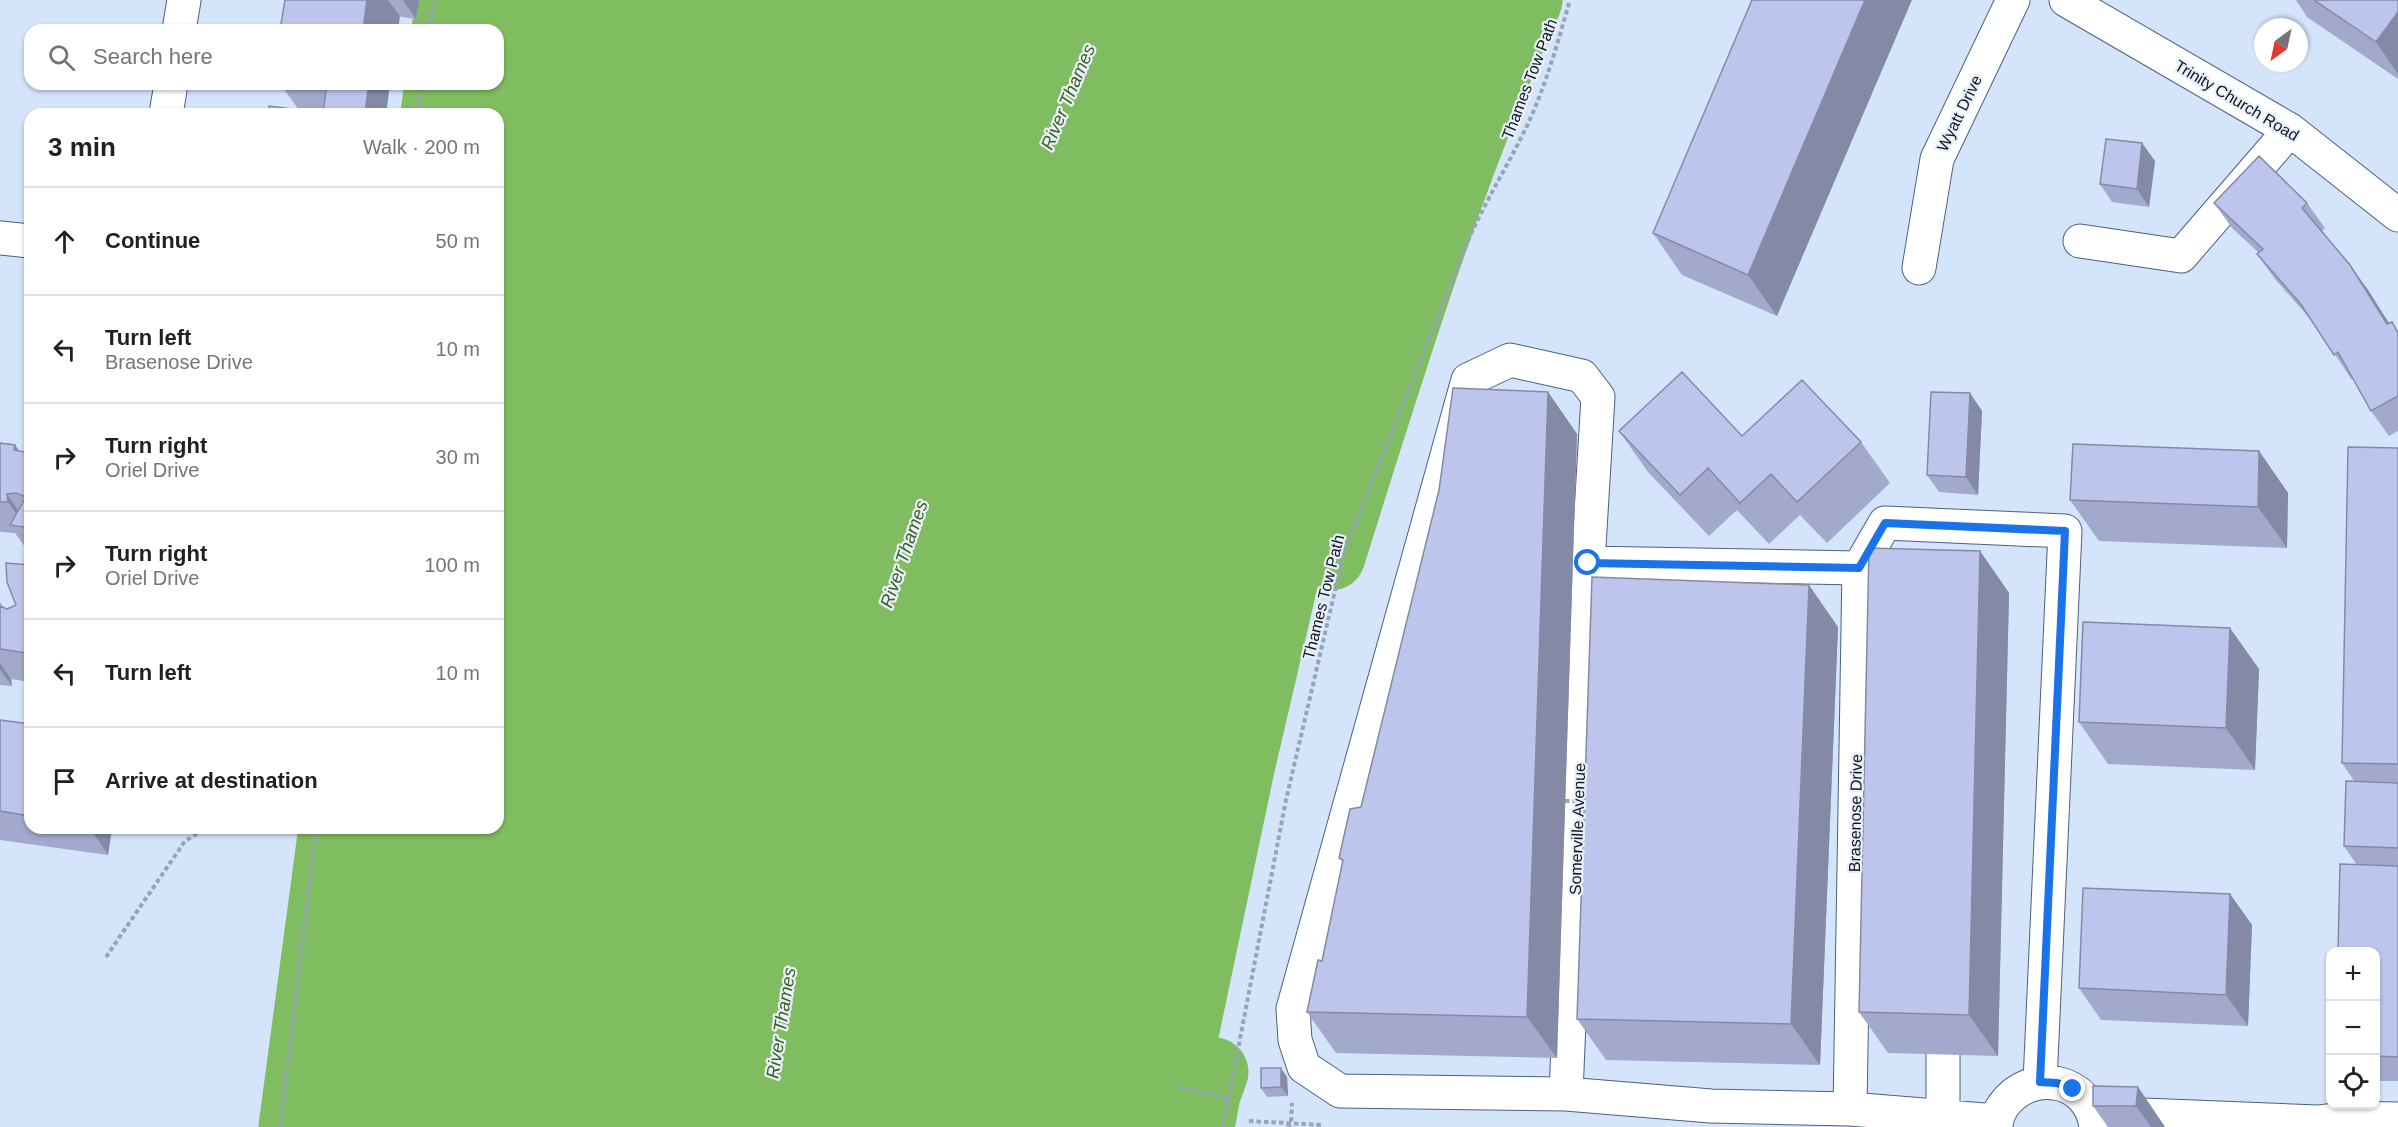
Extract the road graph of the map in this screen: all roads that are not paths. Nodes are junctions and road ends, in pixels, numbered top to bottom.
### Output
1 (184, 0) edge
2 (2013, 0) edge
3 (2066, 0) edge
4 (180, 24) edge
5 (170, 90) edge
6 (167, 108) edge
7 (2290, 129) junction
8 (2398, 215) edge
9 (0, 238) edge
10 (24, 240) edge
11 (2080, 241) dead end
12 (1919, 268) dead end
13 (1955, 526) junction
14 (1954, 558) edge
15 (1588, 563) junction
16 (1859, 568) junction
17 (1943, 1055) edge
18 (2040, 1082) junction
19 (1566, 1094) junction
20 (1850, 1109) junction
21 (1711, 1116) edge
22 (1943, 1116) junction
23 (2398, 1119) edge
24 (2095, 1120) edge
25 (1996, 1124) edge
26 (2316, 1125) edge

1 - 4 street
2 - 12 street, Wyatt Drive
3 - 7 street, Trinity Church Road
5 - 6 street
7 - 8 street, Trinity Church Road
7 - 11 street
9 - 10 street
13 - 14 street
13 - 16 street, Brasenose Drive
13 - 18 street
15 - 16 street
15 - 19 street, Somerville Avenue
15 - 19 street, Somerville Avenue
16 - 20 street, Brasenose Drive
17 - 22 street
18 - 24 street
18 - 25 street
19 - 21 street, Somerville Avenue
20 - 21 street, Somerville Avenue
20 - 22 street, Somerville Avenue
22 - 25 street, Somerville Avenue
23 - 26 street
24 - 26 street

